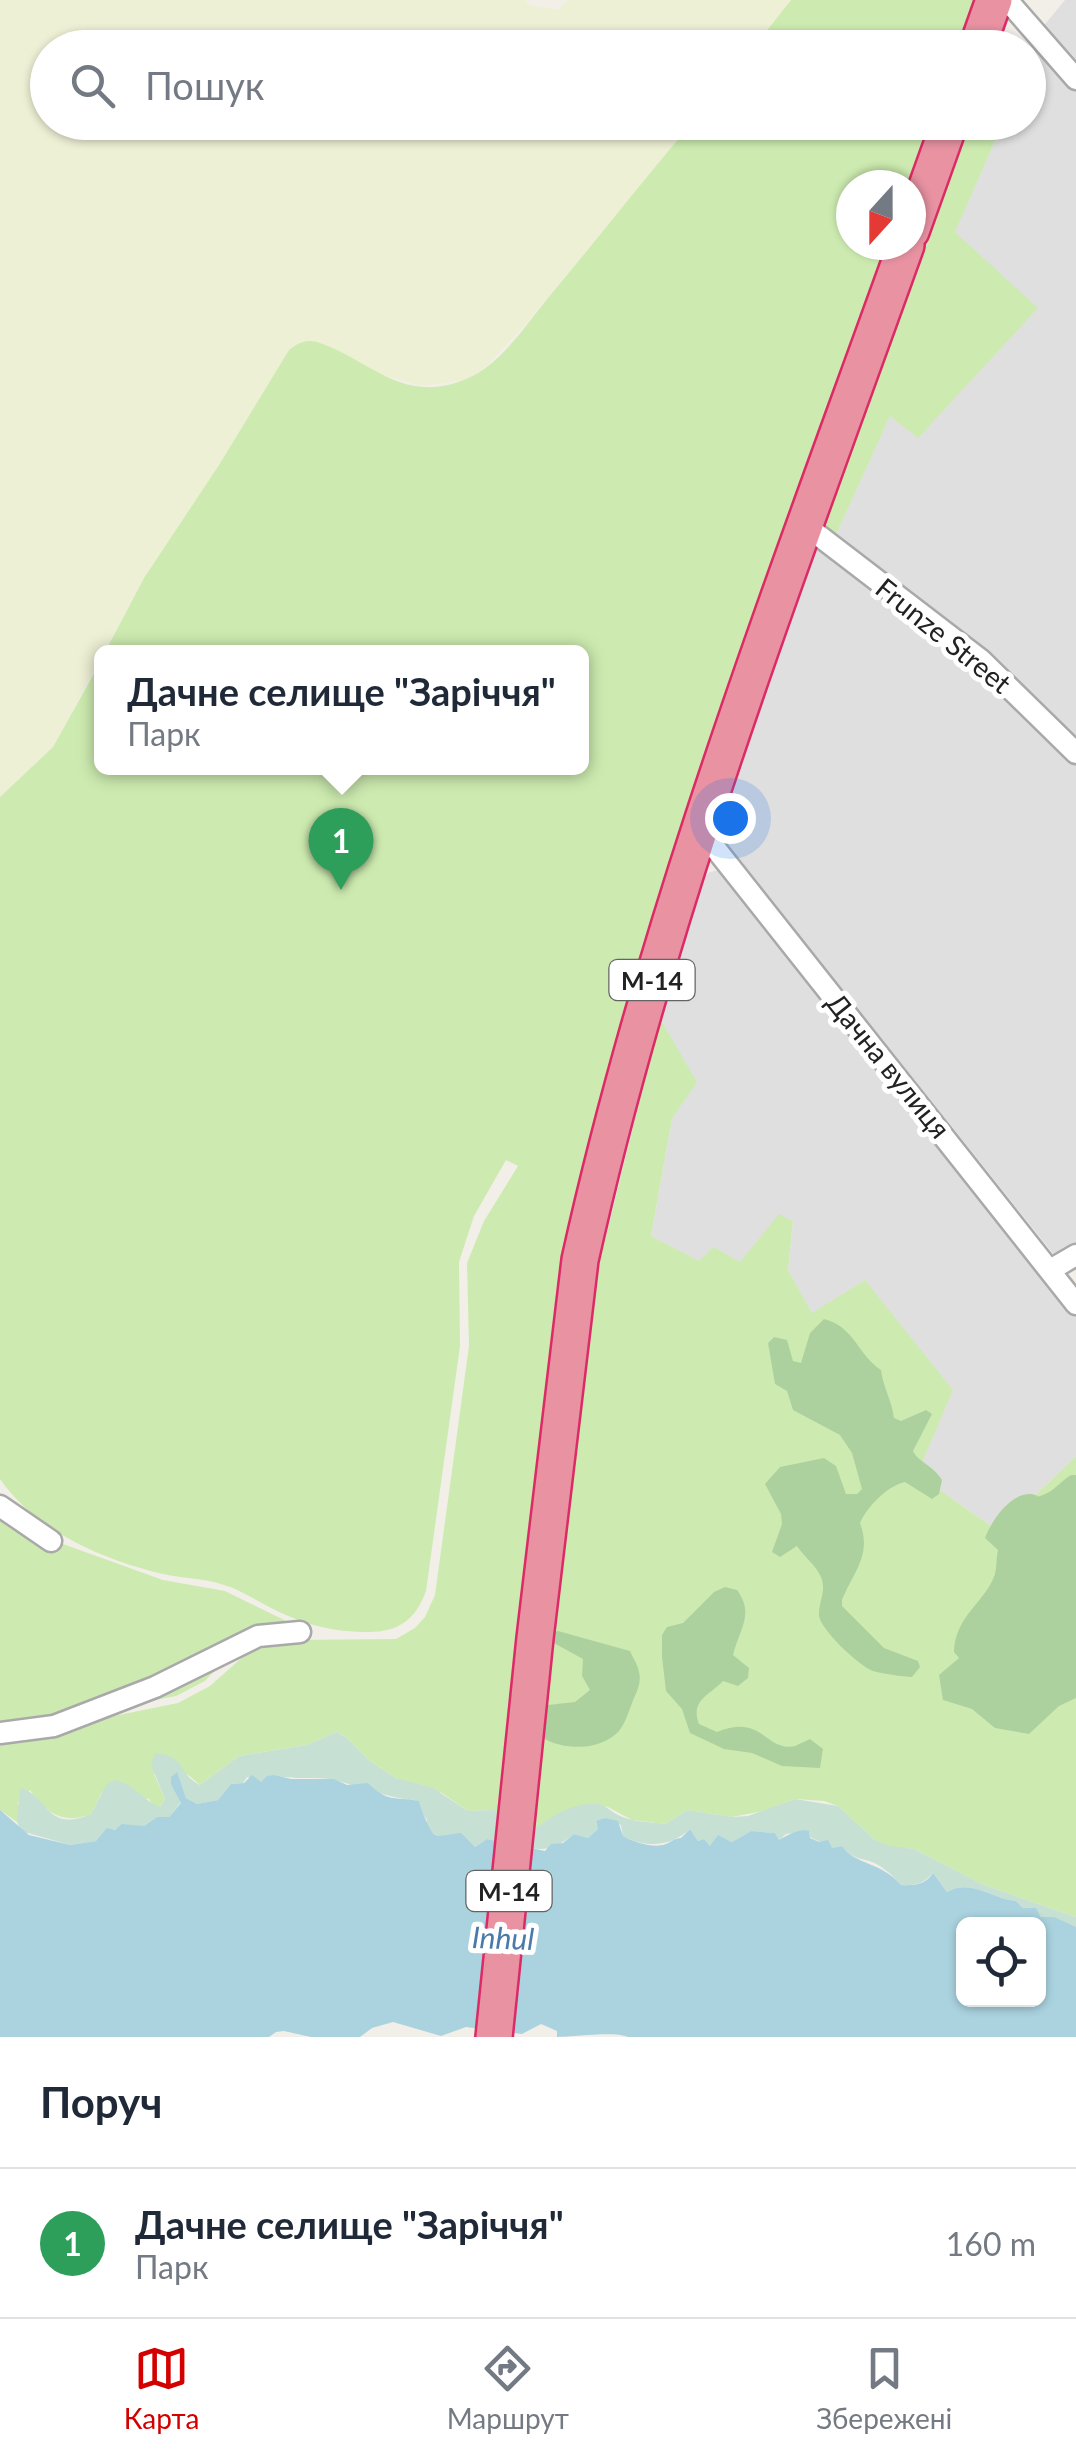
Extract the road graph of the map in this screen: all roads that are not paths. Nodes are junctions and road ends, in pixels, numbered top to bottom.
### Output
1 (994, 0) edge
2 (1006, 0) edge
3 (983, 30) edge
4 (1032, 30) edge
5 (1046, 46) edge
6 (1076, 80) edge
7 (944, 140) edge
8 (926, 189) edge
9 (901, 260) edge
10 (806, 524) junction
11 (1076, 753) edge
12 (700, 829) junction
13 (1076, 1254) edge
14 (1052, 1269) junction
15 (1076, 1304) edge
16 (0, 1506) edge
17 (50, 1541) dead end
18 (300, 1632) dead end
19 (0, 1733) edge
20 (494, 2037) edge

1 - 3 highway
2 - 4 street
5 - 6 street
7 - 8 highway
9 - 10 highway, М-14
10 - 11 street, Frunze Street
10 - 12 highway, М-14
12 - 14 street, Дачна вулиця
12 - 20 highway, М-14
13 - 14 street
14 - 15 street, Дачна вулиця
16 - 17 street
18 - 19 street

